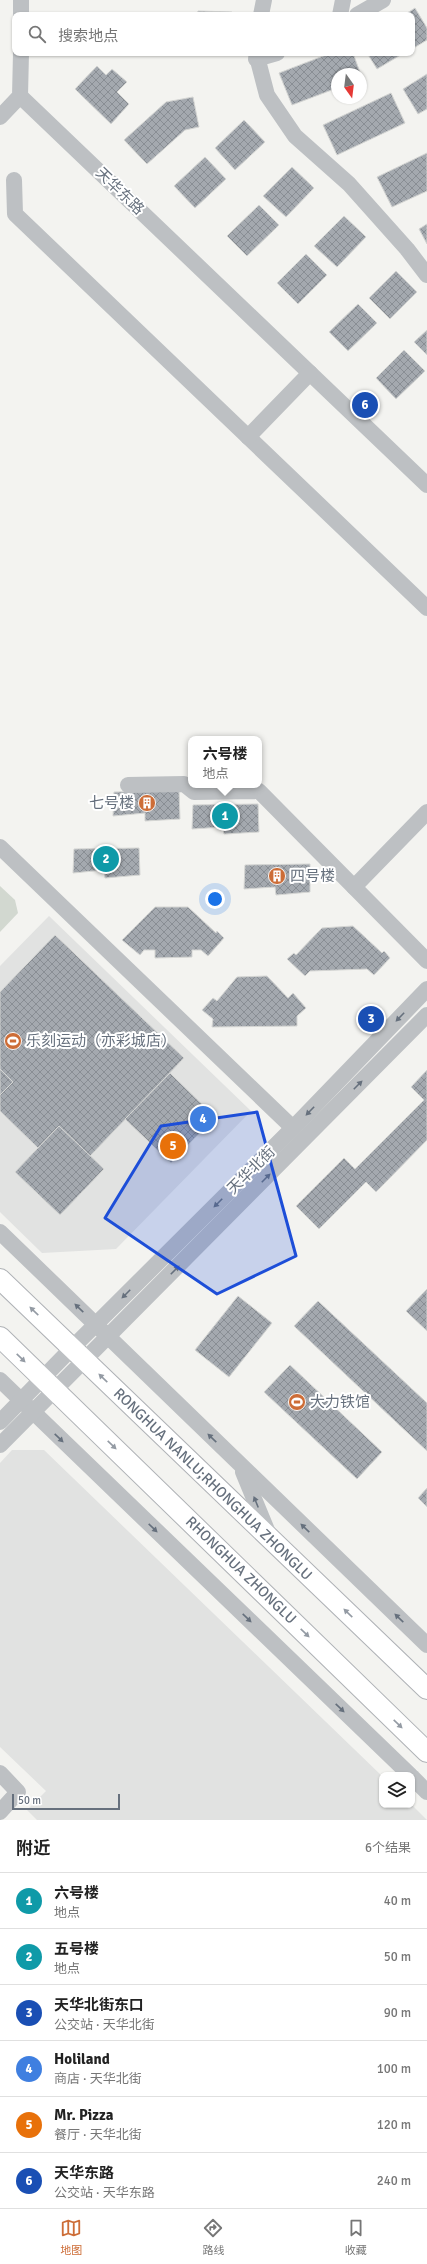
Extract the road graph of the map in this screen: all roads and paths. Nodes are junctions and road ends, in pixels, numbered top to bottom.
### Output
1 (21, 0) edge
2 (264, 0) edge
3 (343, 0) edge
4 (383, 0) edge
5 (21, 12) edge
6 (262, 12) edge
7 (341, 12) edge
8 (362, 12) edge
9 (20, 56) edge
10 (256, 56) edge
11 (20, 96) junction
12 (0, 117) edge
13 (14, 180) dead end
14 (427, 275) edge
15 (310, 373) junction
16 (248, 437) junction
17 (427, 485) edge
18 (427, 608) edge
19 (128, 785) dead end
20 (188, 787) edge
21 (189, 788) edge
22 (427, 812) edge
23 (0, 847) edge
24 (354, 887) junction
25 (427, 961) edge
26 (427, 989) edge
27 (427, 1015) edge
28 (293, 1128) junction
29 (0, 1232) edge
30 (0, 1279) edge
31 (96, 1324) junction
32 (0, 1337) edge
33 (108, 1338) junction
34 (78, 1354) junction
35 (0, 1380) edge
36 (48, 1383) junction
37 (26, 1406) junction
38 (0, 1422) edge
39 (0, 1445) edge
40 (241, 1465) junction
41 (270, 1539) junction
42 (427, 1645) edge
43 (427, 1689) edge
44 (427, 1752) edge
45 (407, 1772) edge
46 (0, 1773) edge
47 (415, 1780) edge
48 (427, 1792) edge
49 (0, 1812) edge

1 - 5 street
2 - 6 street
3 - 7 street
4 - 8 street
9 - 11 street
10 - 14 street
11 - 12 street
11 - 15 street, 天华东路
13 - 16 street
15 - 16 street
15 - 17 street, 天华东路
16 - 18 street
19 - 20 street
21 - 24 street
22 - 24 street
23 - 28 street
24 - 25 street
26 -> 28 street, 天华北街
33 -> 27 street, 天华北街
28 -> 31 street, 天华北街
31 -> 29 street
34 -> 30 main road, RONGHUA NANLU;RHONGHUA ZHONGLU
31 - 33 street
31 - 34 street, 天华北街
32 -> 36 main road
33 - 34 street, 天华北街
40 -> 33 street
34 - 36 street
41 -> 34 main road, RONGHUA NANLU;RHONGHUA ZHONGLU
35 - 37 street
36 - 37 street
36 -> 44 main road, RHONGHUA ZHONGLU
37 - 38 street
37 - 39 street
37 -> 45 street
41 -> 40 street
42 -> 40 street
43 -> 41 main road, RONGHUA NANLU;RHONGHUA ZHONGLU
46 - 49 street
47 - 48 street

